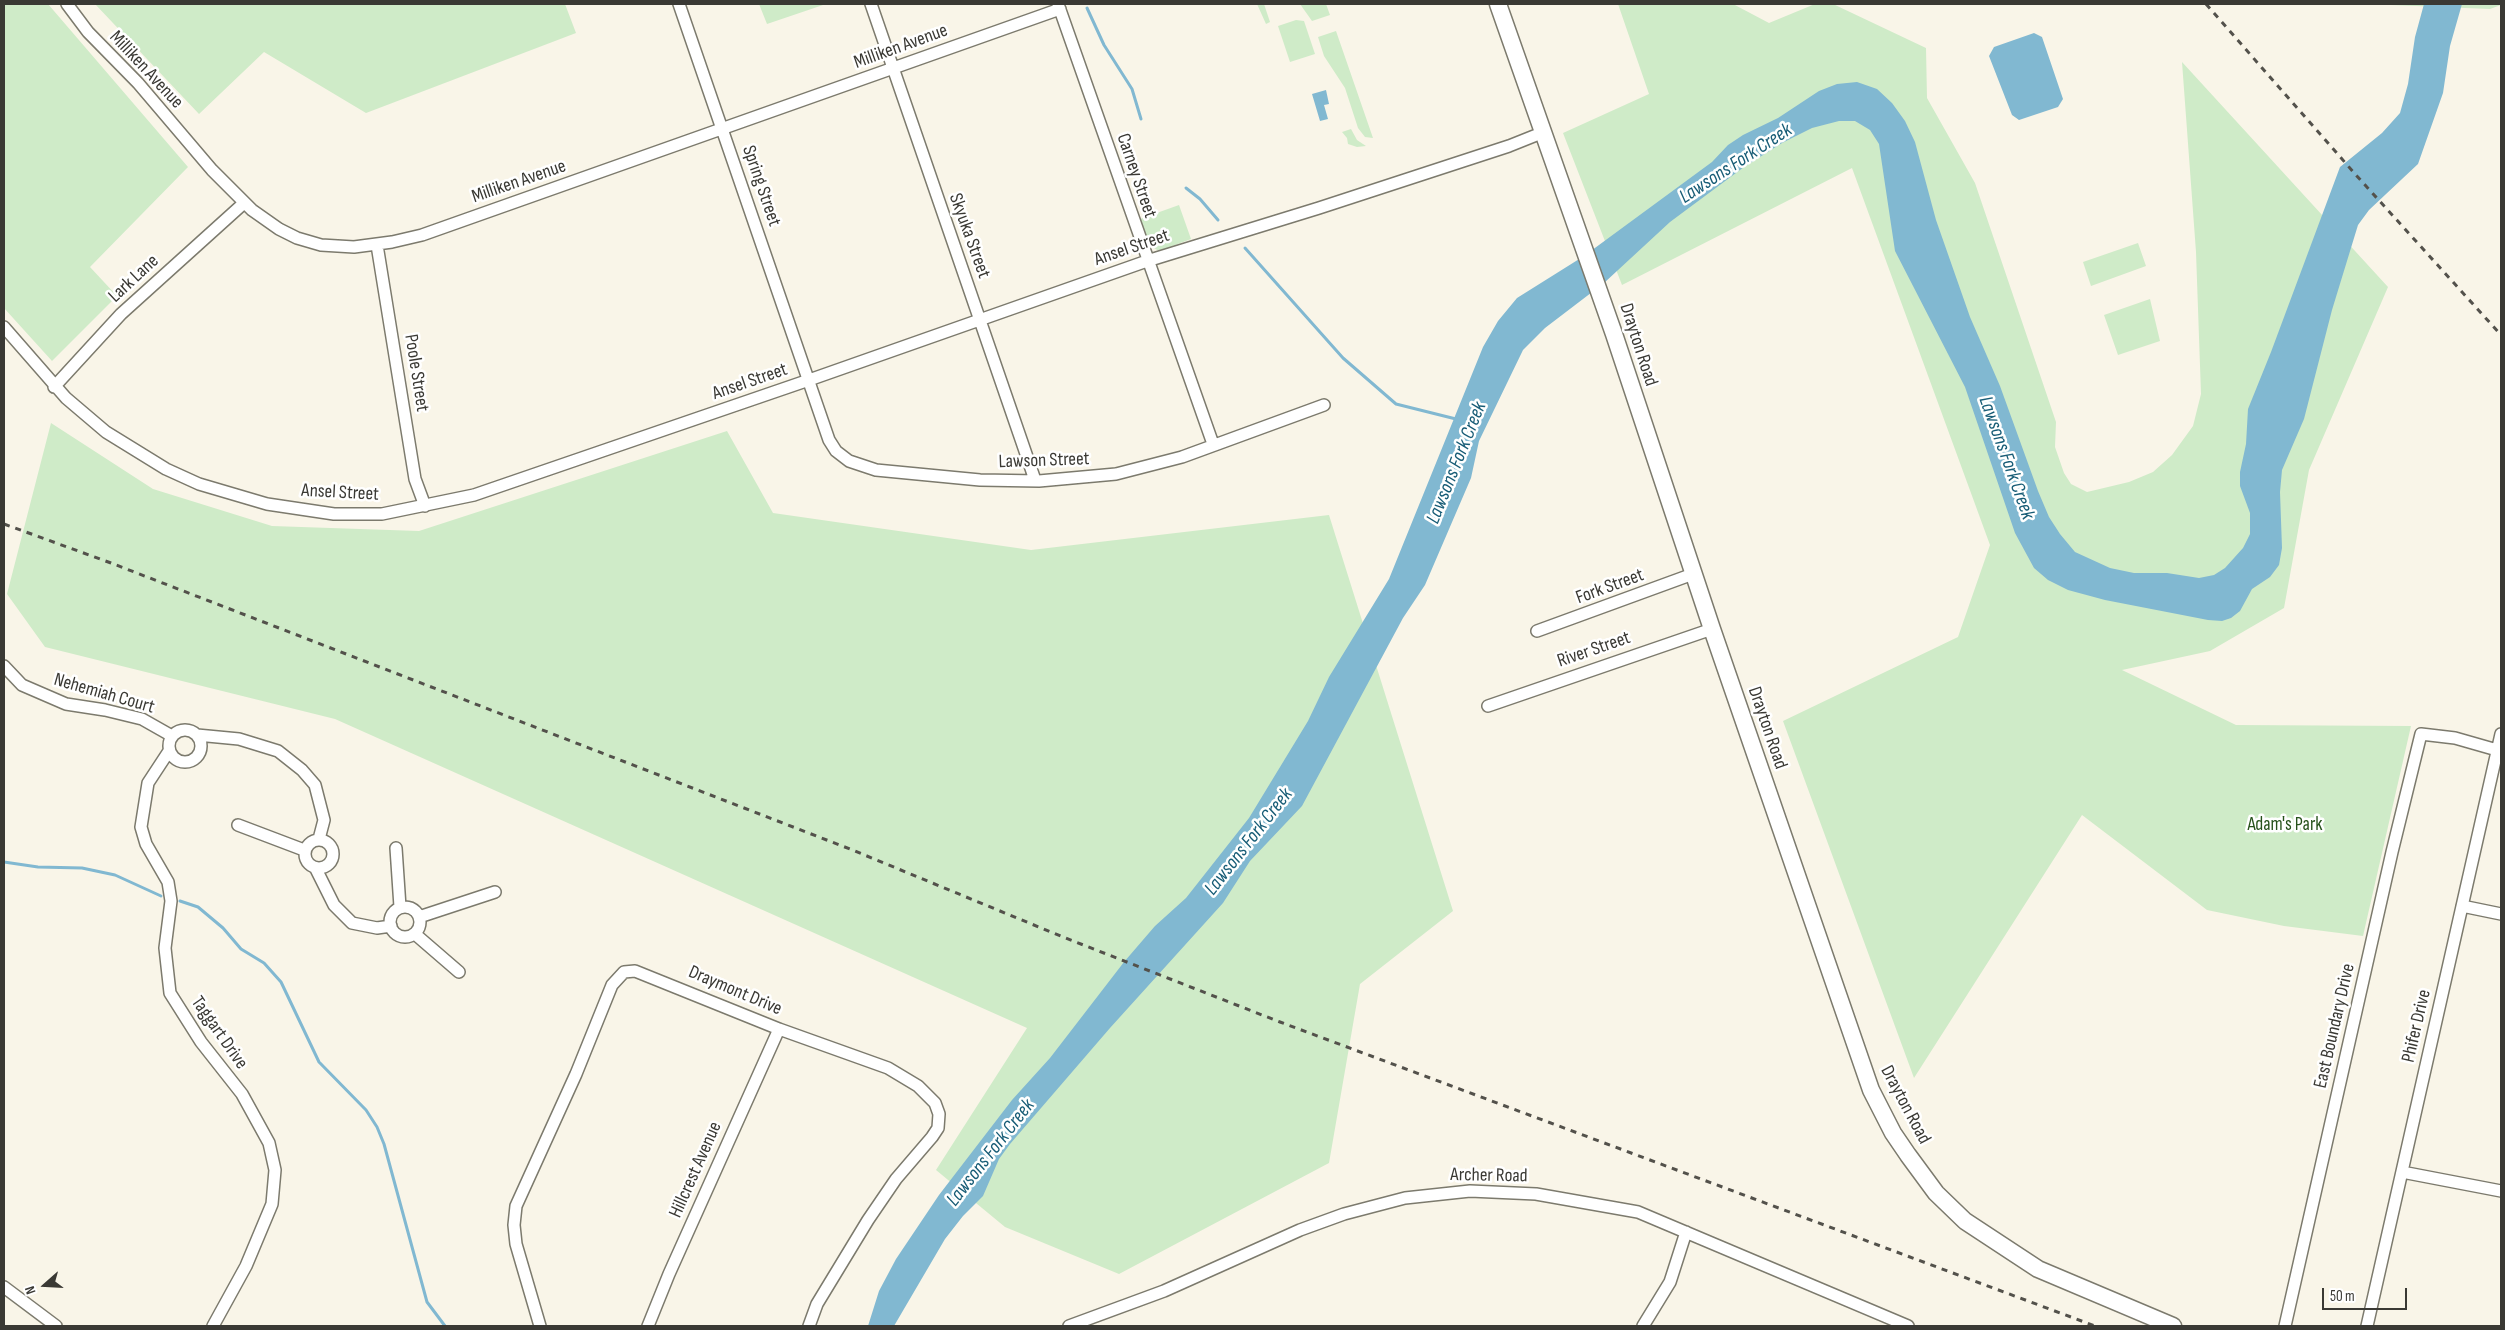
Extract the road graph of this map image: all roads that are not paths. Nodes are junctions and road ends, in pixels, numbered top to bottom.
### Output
1 (67, 4) edge
2 (679, 4) edge
3 (871, 4) edge
4 (1498, 4) edge
5 (1059, 6) edge
6 (893, 68) junction
7 (724, 130) junction
8 (1544, 132) junction
9 (244, 204) junction
10 (376, 245) junction
11 (1147, 261) junction
12 (980, 320) junction
13 (4, 327) edge
14 (808, 380) junction
15 (54, 386) junction
16 (1324, 405) dead end
17 (1213, 444) junction
18 (1034, 480) junction
19 (425, 506) junction
20 (1693, 574) junction
21 (1712, 629) junction
22 (1537, 631) dead end
23 (4, 666) edge
24 (1488, 706) dead end
25 (2501, 734) edge
26 (197, 735) junction
27 (172, 736) junction
28 (2497, 750) junction
29 (169, 751) junction
30 (238, 825) dead end
31 (319, 840) junction
32 (396, 848) dead end
33 (304, 850) junction
34 (316, 869) junction
35 (495, 892) dead end
36 (2462, 906) junction
37 (400, 907) junction
38 (2501, 914) edge
39 (419, 917) junction
40 (391, 926) junction
41 (415, 934) junction
42 (460, 972) dead end
43 (779, 1029) junction
44 (2402, 1172) junction
45 (2501, 1191) edge
46 (1686, 1232) junction
47 (4, 1287) edge
48 (56, 1326) edge
49 (213, 1326) edge
50 (540, 1326) edge
51 (648, 1326) edge
52 (809, 1326) edge
53 (1069, 1326) edge
54 (1643, 1326) edge
55 (1908, 1326) edge
56 (2173, 1326) edge
57 (2285, 1326) edge
58 (2366, 1326) edge

1 - 9 street, Milliken Avenue
2 - 7 street, Spring Street
3 - 6 street, Skyuka Street
4 - 8 main road, Drayton Road
5 - 6 street, Milliken Avenue
5 - 11 street, Carney Street
6 - 7 street, Milliken Avenue
6 - 12 street, Skyuka Street
7 - 10 street, Milliken Avenue
7 - 14 street, Spring Street
8 - 11 street, Ansel Street
8 - 20 main road, Drayton Road
9 - 10 street, Milliken Avenue
9 - 15 street, Lark Lane
10 - 19 street, Poole Street
11 - 12 street, Ansel Street
11 - 17 street, Carney Street
12 - 14 street, Ansel Street
12 - 18 street, Skyuka Street
13 - 15 street, Ansel Street
14 - 18 street, Lawson Street
14 - 19 street, Ansel Street
15 - 19 street, Ansel Street
16 - 17 street, Lawson Street
17 - 18 street, Lawson Street
20 - 21 main road, Drayton Road
20 - 22 street, Fork Street
21 - 24 street, River Street
21 - 56 main road, Drayton Road
23 - 27 street, Nehemiah Court
25 - 28 street, Phifer Drive
26 - 27 street
26 - 29 street
26 - 31 street
27 - 29 street
28 - 36 street, Phifer Drive
28 - 57 street, East Boundary Drive
29 - 49 street, Taggart Drive
30 - 33 street
31 - 33 street
31 - 34 street
32 - 37 street
33 - 34 street
34 - 40 street
35 - 39 street
36 - 38 street
36 - 44 street, Phifer Drive
37 - 39 street
37 - 40 street
39 - 41 street
40 - 41 street
41 - 42 street
43 - 50 street, Draymont Drive
43 - 51 street, Hillcrest Avenue
43 - 52 street, Draymont Drive
44 - 45 street
44 - 58 street, Phifer Drive
46 - 53 street, Archer Road
46 - 54 street
46 - 55 street, Archer Road
47 - 48 street

